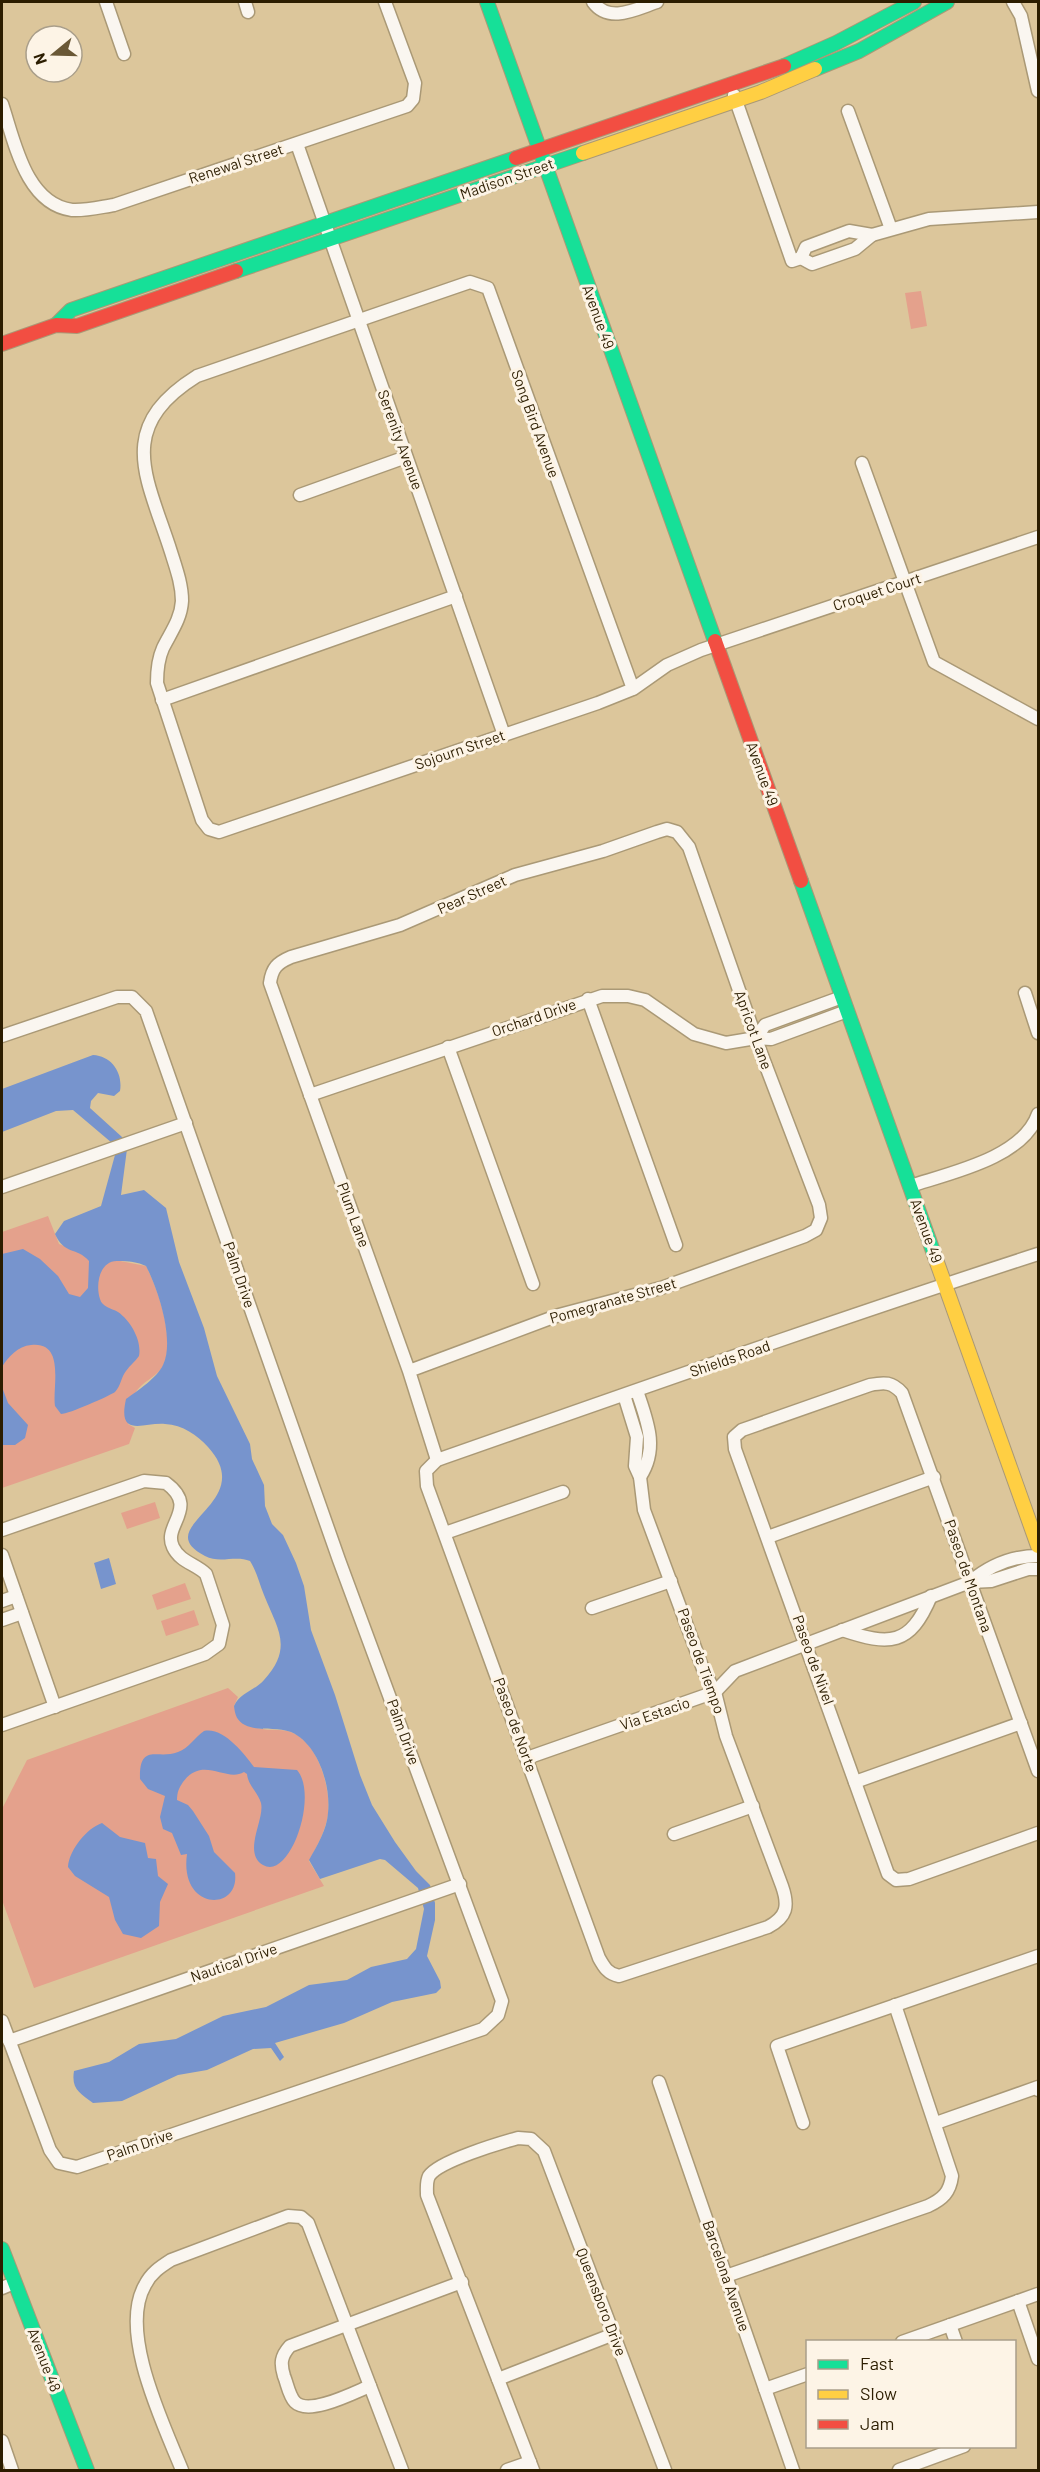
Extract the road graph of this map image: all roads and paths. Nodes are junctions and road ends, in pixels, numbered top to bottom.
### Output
1 (106, 2) edge
2 (385, 2) edge
3 (487, 2) edge
4 (593, 2) edge
5 (657, 2) edge
6 (914, 2) edge
7 (947, 2) edge
8 (1013, 2) edge
9 (124, 54) dead end
10 (730, 86) junction
11 (1038, 91) edge
12 (736, 101) junction
13 (2, 104) edge
14 (848, 111) dead end
15 (297, 144) junction
16 (538, 150) junction
17 (544, 166) junction
18 (1038, 212) edge
19 (323, 224) junction
20 (891, 229) junction
21 (872, 235) junction
22 (329, 241) junction
23 (796, 259) junction
24 (358, 321) junction
25 (56, 325) junction
26 (2, 344) edge
27 (406, 457) junction
28 (862, 463) dead end
29 (300, 495) dead end
30 (1038, 537) edge
31 (907, 583) junction
32 (456, 596) junction
33 (715, 646) junction
34 (633, 689) junction
35 (162, 700) junction
36 (1038, 720) edge
37 (504, 735) junction
38 (677, 832) joint
39 (272, 971) joint
40 (1025, 993) dead end
41 (842, 997) junction
42 (588, 999) junction
43 (847, 1011) junction
44 (1038, 1033) edge
45 (2, 1036) edge
46 (756, 1038) junction
47 (448, 1047) junction
48 (310, 1095) junction
49 (1038, 1114) edge
50 (186, 1123) junction
51 (910, 1186) junction
52 (2, 1187) edge
53 (816, 1230) joint
54 (676, 1245) dead end
55 (1038, 1254) edge
56 (533, 1284) dead end
57 (945, 1284) junction
58 (409, 1371) junction
59 (637, 1391) junction
60 (624, 1395) junction
61 (735, 1437) joint
62 (438, 1460) junction
63 (426, 1471) joint
64 (640, 1477) junction
65 (934, 1477) junction
66 (563, 1492) dead end
67 (2, 1530) edge
68 (445, 1533) junction
69 (768, 1537) junction
70 (1038, 1546) edge
71 (2, 1555) edge
72 (1038, 1556) edge
73 (1038, 1569) edge
74 (671, 1581) junction
75 (970, 1582) junction
76 (16, 1596) junction
77 (931, 1596) junction
78 (2, 1601) edge
79 (592, 1608) dead end
80 (22, 1613) junction
81 (2, 1620) edge
82 (842, 1630) junction
83 (807, 1644) junction
84 (715, 1692) junction
85 (55, 1707) junction
86 (1022, 1723) junction
87 (2, 1725) edge
88 (527, 1758) junction
89 (1038, 1771) edge
90 (855, 1782) junction
91 (753, 1806) junction
92 (1038, 1833) edge
93 (674, 1834) dead end
94 (460, 1884) junction
95 (785, 1912) joint
96 (1038, 1956) edge
97 (895, 2005) junction
98 (2, 2021) edge
99 (9, 2041) junction
100 (660, 2082) dead end
101 (1038, 2089) edge
102 (803, 2123) dead end
103 (936, 2123) junction
104 (2, 2249) edge
105 (726, 2276) junction
106 (462, 2282) junction
107 (8, 2285) edge
108 (1036, 2295) edge
109 (1018, 2301) junction
110 (1038, 2309) edge
111 (347, 2325) junction
112 (950, 2325) junction
113 (614, 2334) junction
114 (908, 2340) edge
115 (955, 2340) edge
116 (1038, 2359) edge
117 (806, 2374) edge
118 (498, 2379) junction
119 (370, 2386) junction
120 (765, 2389) junction
121 (959, 2448) edge
122 (3, 2450) edge
123 (531, 2466) edge
124 (12, 2470) edge
125 (87, 2470) edge
126 (182, 2470) edge
127 (402, 2470) edge
128 (507, 2470) edge
129 (665, 2470) edge
130 (793, 2470) edge
131 (899, 2470) edge

1 - 9 street
2 - 15 street, Renewal Street
3 - 16 main road, Avenue 49
4 - 5 street
6 - 10 main road, Madison Street
7 - 12 main road, Madison Street
8 - 11 street
10 - 12 street
10 - 16 main road, Madison Street
12 - 17 main road, Madison Street
12 - 23 street
13 - 15 street, Renewal Street
14 - 20 street
15 - 19 street, Serenity Avenue
16 - 17 main road, Avenue 49
16 - 19 main road, Madison Street
17 - 22 main road, Madison Street
17 - 33 main road, Avenue 49
18 - 20 street
19 - 22 street, Serenity Avenue
19 - 25 main road, Madison Street
20 - 21 street
21 - 23 street
21 - 23 street
22 - 24 street, Serenity Avenue
22 - 25 main road, Madison Street
24 - 27 street, Serenity Avenue
24 - 34 street, Song Bird Avenue
24 - 35 street
25 - 26 main road, Madison Street
27 - 29 street
27 - 32 street, Serenity Avenue
28 - 31 street
30 - 31 street, Croquet Court
31 - 33 street, Croquet Court
31 - 36 street
32 - 35 street
32 - 37 street, Serenity Avenue
33 - 34 street, Sojourn Street
33 - 41 main road, Avenue 49
34 - 37 street, Sojourn Street
35 - 37 street, Sojourn Street
38 - 39 street, Pear Street
38 - 46 street, Apricot Lane
39 - 48 street, Plum Lane
40 - 44 street
41 - 43 main road, Avenue 49
41 - 46 street
42 - 46 street, Orchard Drive
42 - 47 street, Orchard Drive
42 - 54 street
43 - 46 street, Orchard Drive
43 - 51 main road, Avenue 49
45 - 50 street, Palm Drive
46 - 53 street, Apricot Lane
47 - 48 street, Orchard Drive
47 - 56 street
48 - 58 street, Plum Lane
49 - 51 street
50 - 52 street
50 - 94 street, Palm Drive
51 - 57 main road, Avenue 49
53 - 58 street, Pomegranate Street
55 - 57 street, Shields Road
57 - 59 street, Shields Road
57 - 70 main road, Avenue 49
58 - 62 street, Plum Lane
59 - 60 street, Shields Road
59 - 64 street, Paseo de Tiempo
60 - 62 street, Shields Road
60 - 64 street, Paseo de Tiempo
61 - 65 street, Paseo de Montana
61 - 69 street, Paseo de Nivel
62 - 63 street, Shields Road
63 - 68 street, Paseo de Norte
64 - 74 street, Paseo de Tiempo
65 - 69 street
65 - 75 street, Paseo de Montana
66 - 68 street
67 - 85 street
68 - 88 street, Paseo de Norte
69 - 83 street, Paseo de Nivel
71 - 76 street
72 - 75 street, Via Estacio
73 - 75 street, Via Estacio
74 - 79 street
74 - 84 street, Paseo de Tiempo
75 - 77 street, Via Estacio
75 - 86 street, Paseo de Montana
76 - 78 street
76 - 80 street
77 - 82 street, Via Estacio
77 - 82 street
80 - 81 street
80 - 85 street
82 - 83 street, Via Estacio
83 - 84 street, Via Estacio
83 - 90 street, Paseo de Nivel
84 - 88 street, Via Estacio
84 - 91 street, Paseo de Tiempo
85 - 87 street
86 - 89 street, Paseo de Montana
86 - 90 street
88 - 95 street, Paseo de Norte
90 - 92 street, Paseo de Nivel
91 - 93 street
91 - 95 street, Paseo de Tiempo
94 - 99 street, Nautical Drive
94 - 99 street, Palm Drive
96 - 97 street
97 - 102 street
97 - 103 street
98 - 99 street, Palm Drive
100 - 105 street, Barcelona Avenue
101 - 103 street
103 - 105 street
104 - 107 main road, Avenue 48
105 - 120 street, Barcelona Avenue
106 - 111 street
106 - 113 street, Queensboro Drive
106 - 118 street
107 - 125 main road, Avenue 48
108 - 109 street
108 - 110 street
109 - 112 street
109 - 116 street
111 - 119 street
111 - 119 street
111 - 126 street
112 - 114 street
112 - 115 street
113 - 118 street
113 - 129 street, Queensboro Drive
117 - 120 street
118 - 123 street
119 - 127 street
120 - 130 street, Barcelona Avenue
121 - 131 street
122 - 124 street
123 - 128 street

